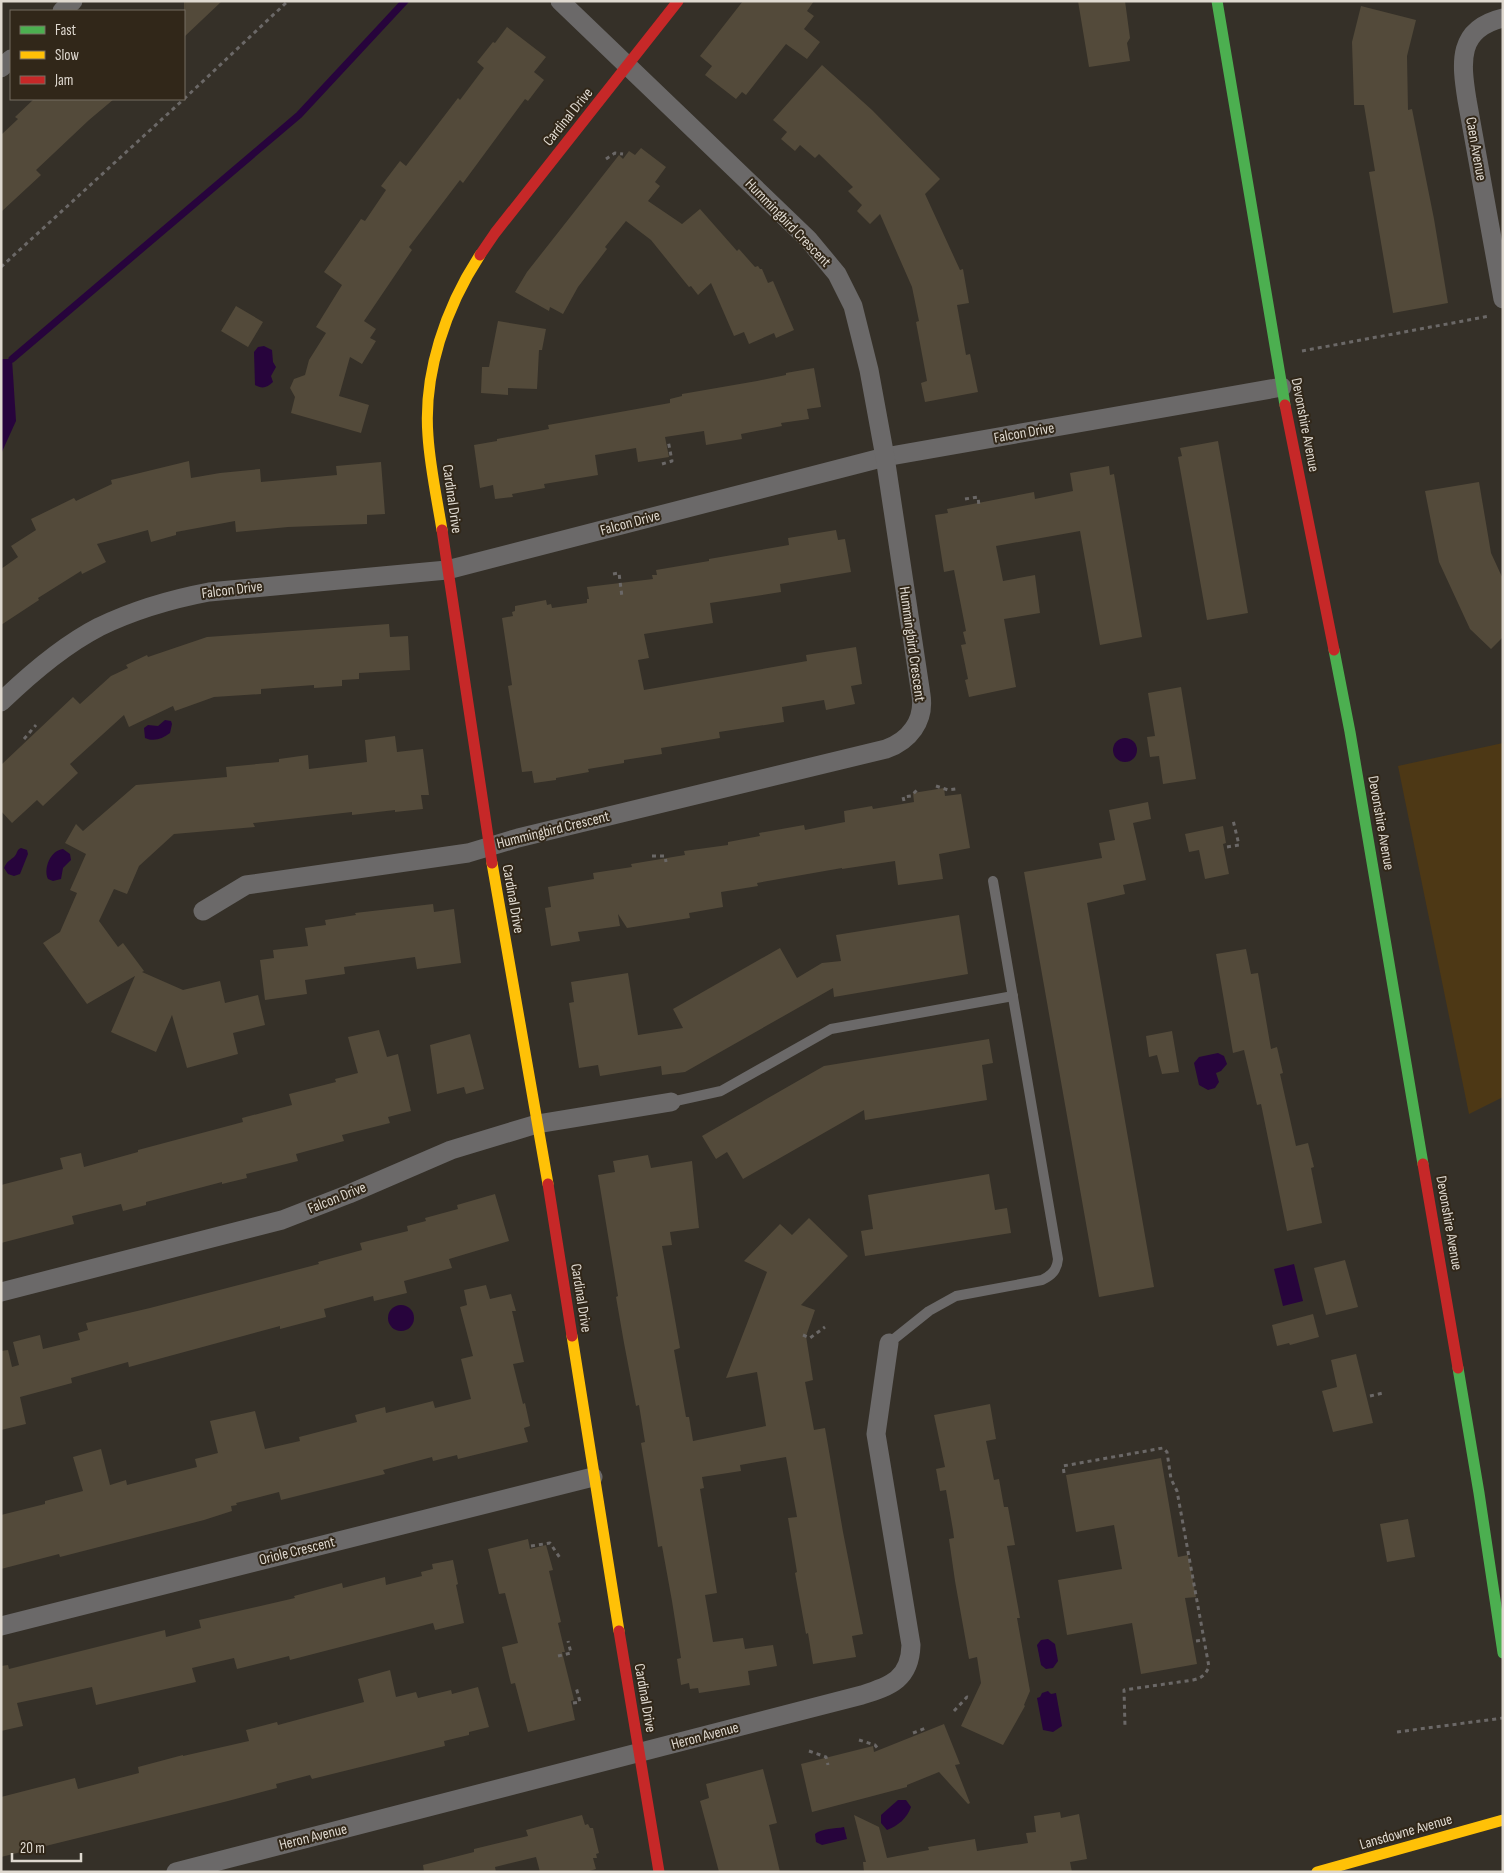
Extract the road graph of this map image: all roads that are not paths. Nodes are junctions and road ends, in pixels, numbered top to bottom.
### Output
1 (73, 1) edge
2 (560, 1) edge
3 (678, 1) edge
4 (1217, 1) edge
5 (63, 10) edge
6 (1503, 18) edge
7 (628, 66) junction
8 (1498, 307) edge
9 (1282, 387) junction
10 (885, 457) junction
11 (447, 570) junction
12 (1, 702) edge
13 (488, 847) junction
14 (994, 881) dead end
15 (203, 911) dead end
16 (1013, 996) junction
17 (671, 1102) joint
18 (537, 1124) junction
19 (1, 1292) edge
20 (889, 1343) joint
21 (593, 1476) junction
22 (1, 1626) edge
23 (1503, 1653) edge
24 (640, 1754) junction
25 (1503, 1820) edge
26 (176, 1872) edge
27 (659, 1872) edge
28 (1317, 1872) edge

1 - 5 street
2 - 7 street, Hummingbird Crescent
3 - 7 street, Cardinal Drive
4 - 9 street, Devonshire Avenue
6 - 8 street, Caen Avenue
7 - 10 street, Hummingbird Crescent
7 - 11 street, Cardinal Drive
9 - 10 street, Falcon Drive
9 - 23 street, Devonshire Avenue
10 - 11 street, Falcon Drive
10 - 13 street, Hummingbird Crescent
11 - 12 street, Falcon Drive
11 - 13 street, Cardinal Drive
13 - 15 street, Hummingbird Crescent
13 - 18 street, Cardinal Drive
14 - 16 lane
16 - 17 lane
16 - 20 lane
17 - 18 street, Falcon Drive
18 - 19 street, Falcon Drive
18 - 21 street, Cardinal Drive
20 - 24 street, Heron Avenue
21 - 22 street, Oriole Crescent
21 - 24 street, Cardinal Drive
24 - 26 street, Heron Avenue
24 - 27 street, Cardinal Drive
25 - 28 street, Lansdowne Avenue

